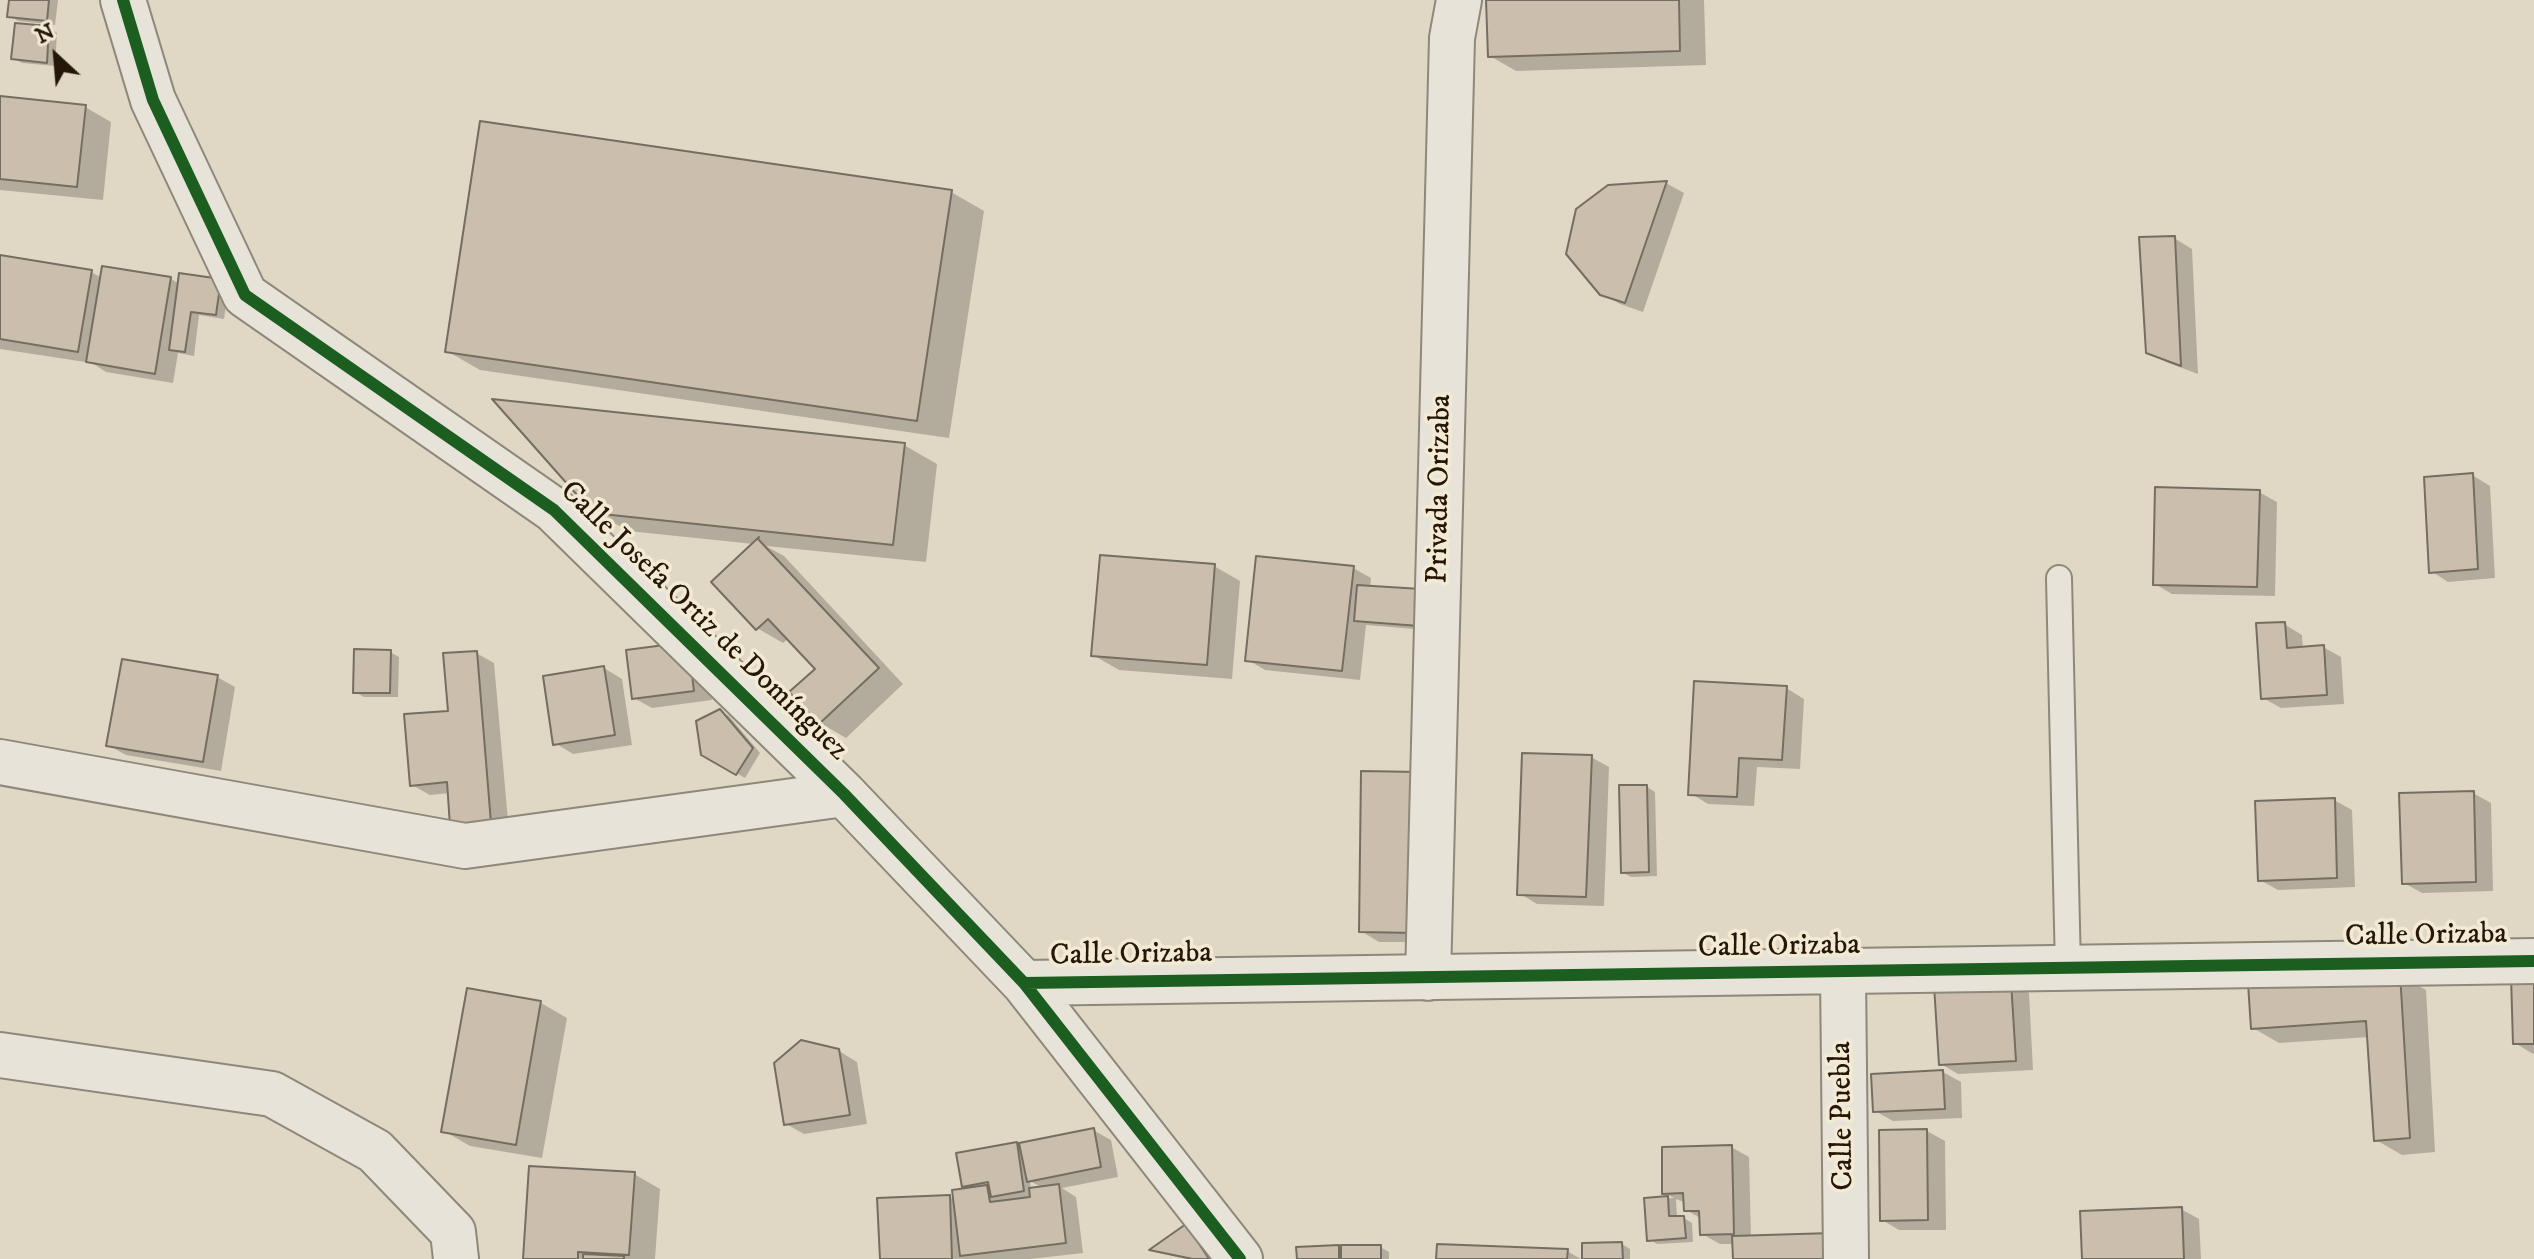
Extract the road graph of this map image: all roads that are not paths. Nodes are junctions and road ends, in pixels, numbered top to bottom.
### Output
1 (123, 0) edge
2 (1459, 0) edge
3 (2059, 578) dead end
4 (0, 762) edge
5 (844, 794) junction
6 (2534, 961) edge
7 (2068, 969) junction
8 (1843, 973) junction
9 (1428, 978) junction
10 (1024, 983) junction
11 (0, 1055) edge
12 (456, 1259) edge
13 (1240, 1259) edge
14 (1846, 1259) edge

1 - 5 street, Calle Josefa Ortiz de Domínguez
2 - 9 street, Privada Orizaba
3 - 7 lane
4 - 5 street
5 - 10 street, Calle Josefa Ortiz de Domínguez
6 - 7 street, Calle Orizaba
7 - 8 street, Calle Orizaba
8 - 9 street, Calle Orizaba
8 - 14 street, Calle Puebla
9 - 10 street, Calle Orizaba
10 - 13 street, Calle Josefa Ortiz de Domínguez
11 - 12 street

